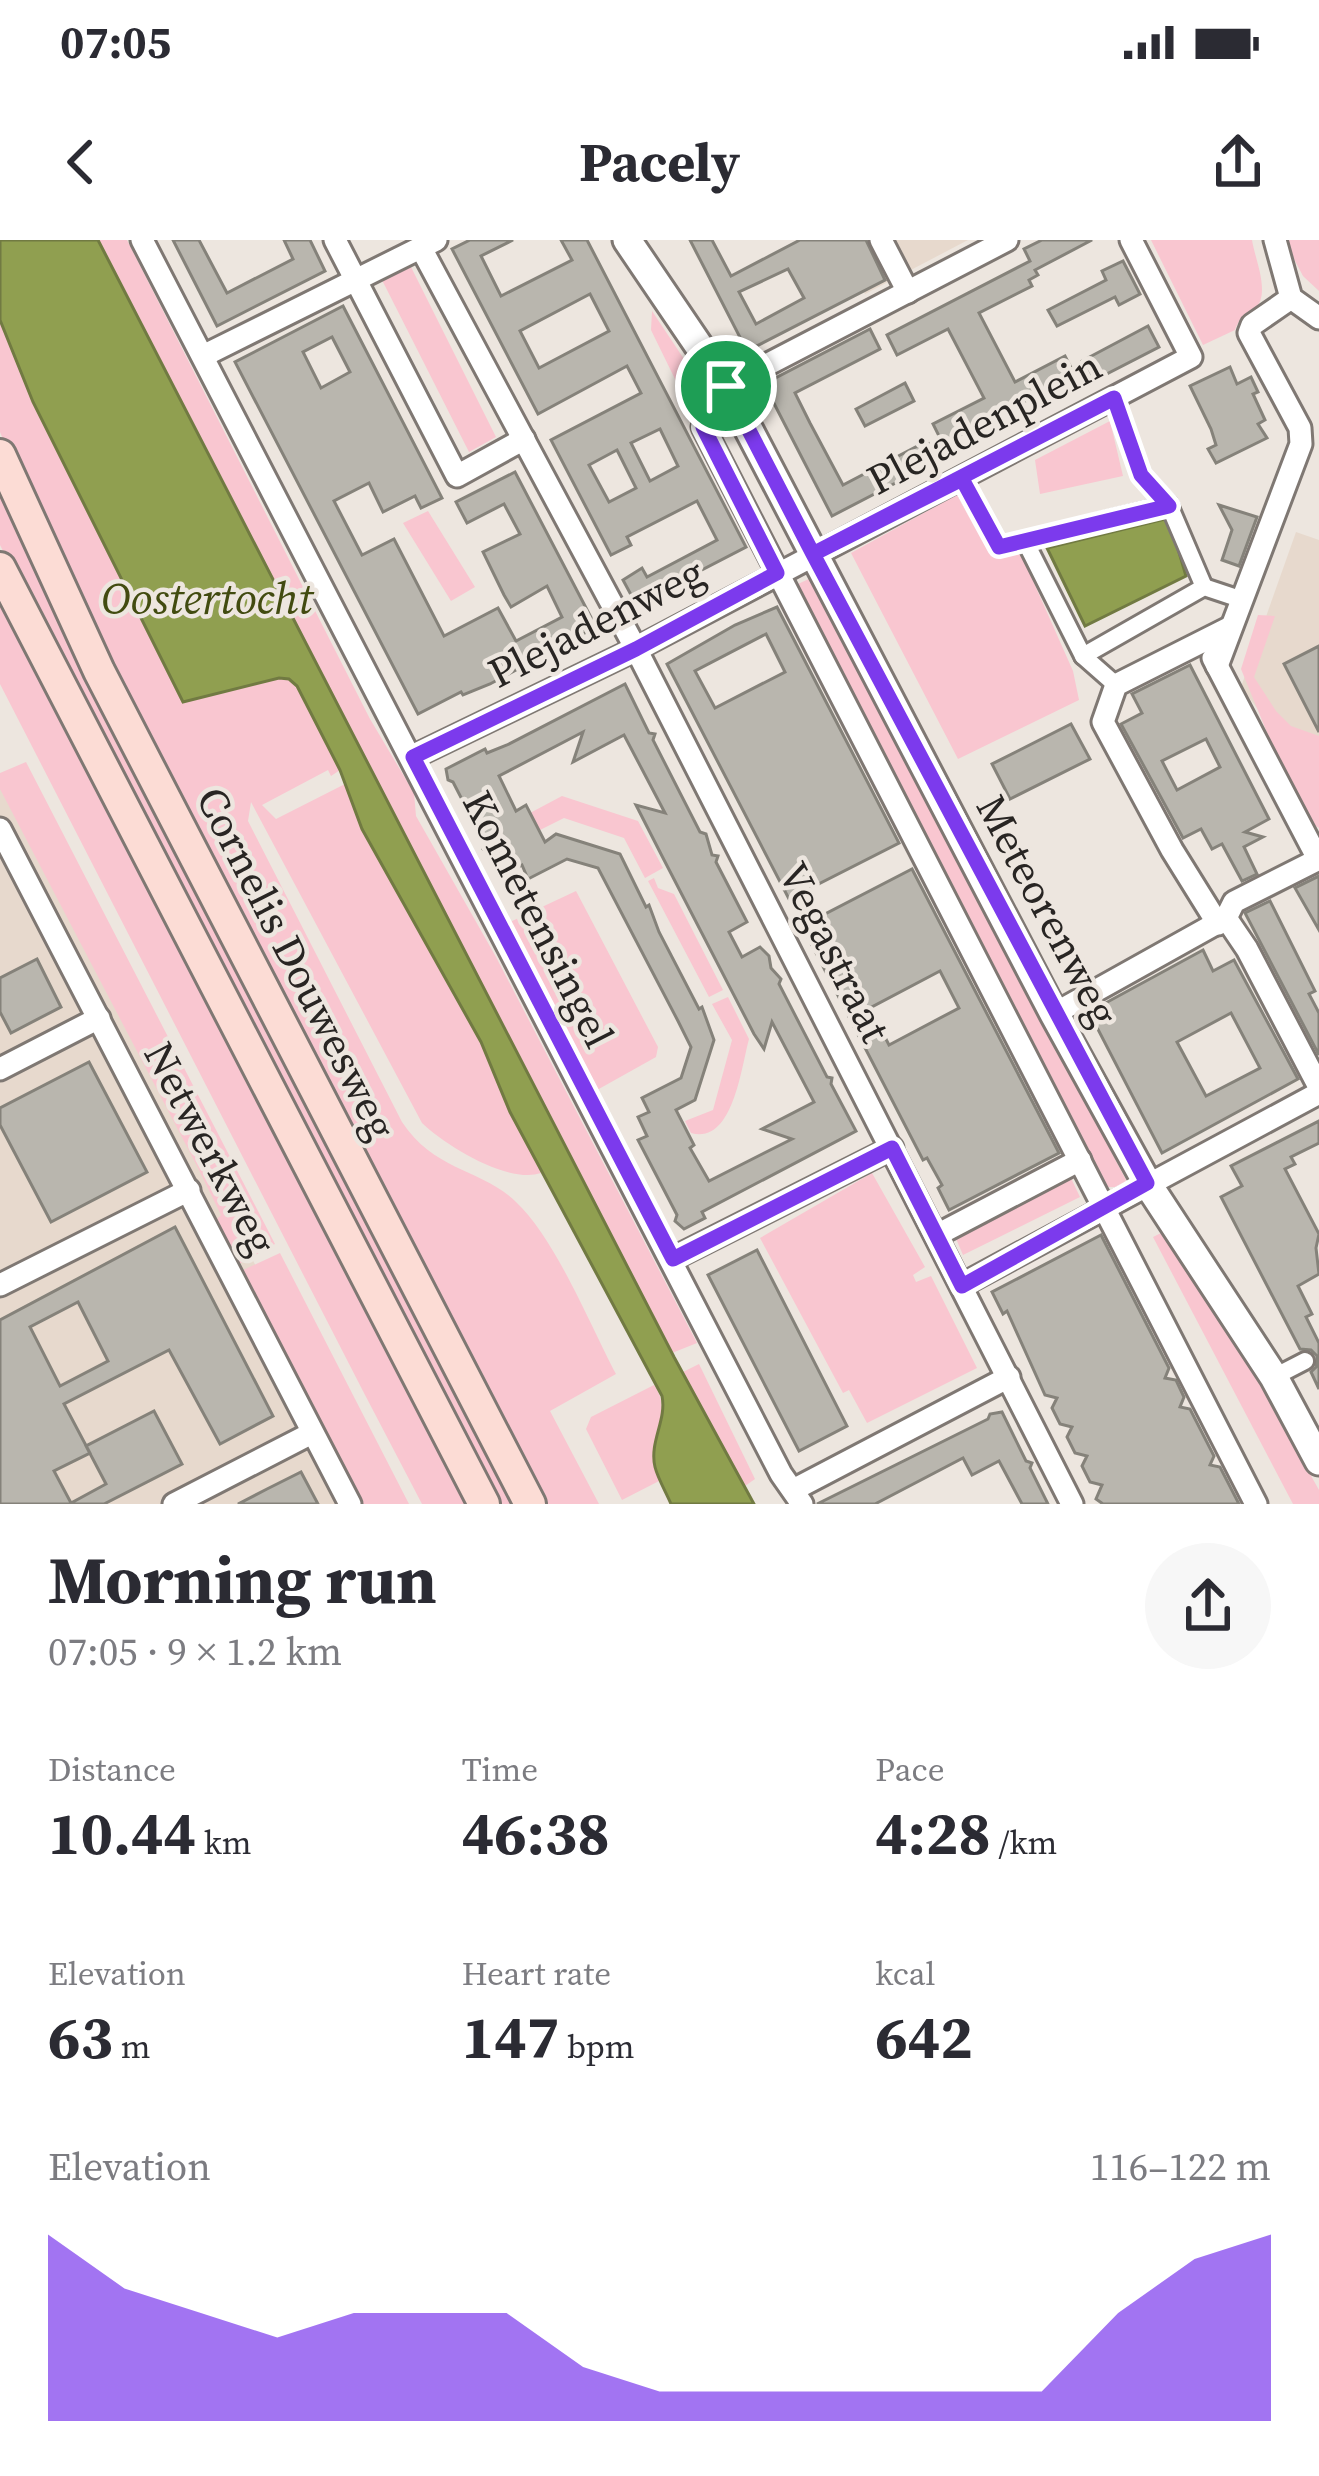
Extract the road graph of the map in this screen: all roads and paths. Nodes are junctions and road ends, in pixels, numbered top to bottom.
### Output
1 (142, 240) edge
2 (335, 240) edge
3 (881, 240) edge
4 (1007, 240) edge
5 (1131, 240) edge
6 (1274, 240) edge
7 (633, 242) edge
8 (429, 244) edge
9 (966, 249) edge
10 (355, 279) junction
11 (908, 292) junction
12 (1291, 298) junction
13 (1319, 317) edge
14 (203, 356) junction
15 (726, 386) junction
16 (1114, 398) junction
17 (524, 439) junction
18 (0, 455) edge
19 (962, 479) junction
20 (1169, 506) junction
21 (1025, 542) junction
22 (813, 554) junction
23 (0, 568) edge
24 (777, 573) junction
25 (1204, 587) junction
26 (1243, 600) junction
27 (1231, 627) junction
28 (1204, 641) junction
29 (636, 649) junction
30 (1083, 656) junction
31 (1217, 666) junction
32 (1115, 686) junction
33 (413, 757) junction
34 (0, 829) edge
35 (1318, 859) edge
36 (1222, 921) junction
37 (1054, 1014) junction
38 (99, 1018) junction
39 (0, 1069) edge
40 (1319, 1090) edge
41 (892, 1148) junction
42 (1080, 1160) junction
43 (1147, 1183) junction
44 (189, 1190) junction
45 (1102, 1208) junction
46 (937, 1235) junction
47 (673, 1259) junction
48 (0, 1285) edge
49 (962, 1286) junction
50 (1305, 1361) dead end
51 (1009, 1377) junction
52 (1274, 1377) junction
53 (312, 1433) junction
54 (1319, 1461) edge
55 (799, 1497) edge
56 (173, 1504) edge
57 (350, 1504) edge
58 (484, 1504) edge
59 (530, 1504) edge
60 (1072, 1504) edge
61 (1256, 1504) edge

1 - 14 street, Kometensingel
2 - 10 street
3 - 11 street
4 - 9 street
5 - 16 street, Plejadenplein
6 - 12 street
7 - 15 street, Meteorenweg
8 - 10 street
8 - 17 street, Vegastraat
9 - 11 street
10 - 14 street
10 - 17 street
11 - 15 street
12 - 13 street
12 - 26 street
14 - 33 street, Kometensingel
15 - 22 street, Meteorenweg
15 - 24 street, Meteorenweg
16 - 19 street, Plejadenplein
16 - 20 street
17 - 29 street, Vegastraat
18 - 59 main road, Cornelis Douwesweg
19 - 21 street
19 - 22 street, Plejadenplein
20 - 21 street
20 - 25 street
21 - 30 street
22 - 24 street, Plejadenweg
22 - 37 street, Meteorenweg
23 - 58 main road, Cornelis Douwesweg
24 - 29 street, Plejadenweg
24 - 42 street, Meteorenweg
25 - 26 street
25 - 30 street
26 - 27 street
27 - 28 street
27 - 31 street
28 - 31 street
28 - 32 street
29 - 33 street, Plejadenweg
29 - 41 street, Vegastraat
30 - 32 street
31 - 35 street
32 - 36 street
33 - 47 street, Kometensingel
34 - 38 street, Netwerkweg
35 - 36 street
36 - 37 street
36 - 40 street
37 - 43 street, Meteorenweg
38 - 39 street
38 - 44 street, Netwerkweg
40 - 43 street
41 - 46 street, Vegastraat
41 - 47 street
42 - 45 street, Meteorenweg
42 - 46 street
43 - 45 street
43 - 52 street, Meteorenweg
44 - 48 street
44 - 53 street, Netwerkweg
45 - 49 street
45 - 61 street, Meteorenweg
46 - 49 street, Vegastraat
47 - 55 street, Kometensingel
49 - 51 street, Vegastraat
50 - 52 street
51 - 55 street
51 - 60 street, Vegastraat
52 - 54 street, Meteorenweg
53 - 56 street
53 - 57 street, Netwerkweg

